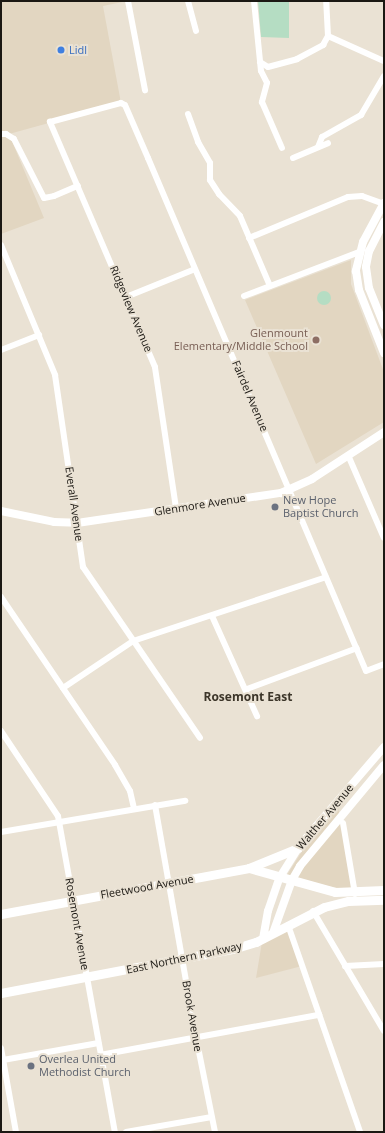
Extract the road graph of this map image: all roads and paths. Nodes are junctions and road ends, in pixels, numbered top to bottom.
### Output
1 (128, 1) edge
2 (188, 1) edge
3 (254, 1) edge
4 (326, 1) edge
5 (196, 31) dead end
6 (328, 36) junction
7 (384, 61) edge
8 (260, 62) junction
9 (384, 76) edge
10 (146, 90) dead end
11 (188, 114) dead end
12 (50, 122) joint
13 (1, 134) edge
14 (328, 143) dead end
15 (318, 147) junction
16 (282, 148) dead end
17 (293, 158) dead end
18 (78, 186) junction
19 (384, 203) edge
20 (384, 222) edge
21 (249, 238) junction
22 (1, 245) edge
23 (359, 252) junction
24 (195, 269) junction
25 (270, 286) junction
26 (244, 296) dead end
27 (126, 297) junction
28 (384, 325) edge
29 (39, 335) junction
30 (1, 350) edge
31 (384, 353) edge
32 (384, 432) edge
33 (348, 455) junction
34 (290, 490) junction
35 (176, 508) junction
36 (1, 511) edge
37 (76, 523) junction
38 (384, 538) edge
39 (326, 577) junction
40 (1, 597) edge
41 (212, 616) junction
42 (133, 641) junction
43 (357, 648) junction
44 (384, 664) edge
45 (63, 688) junction
46 (247, 689) junction
47 (257, 716) dead end
48 (1, 731) edge
49 (200, 738) dead end
50 (384, 747) edge
51 (384, 765) edge
52 (186, 801) dead end
53 (155, 805) junction
54 (134, 808) junction
55 (58, 822) junction
56 (343, 823) dead end
57 (1, 832) edge
58 (298, 848) junction
59 (249, 868) junction
60 (280, 877) junction
61 (292, 880) junction
62 (168, 883) junction
63 (384, 890) edge
64 (355, 892) junction
65 (72, 900) junction
66 (384, 900) edge
67 (356, 901) junction
68 (313, 911) junction
69 (1, 914) edge
70 (288, 925) junction
71 (273, 933) junction
72 (263, 938) junction
73 (182, 960) junction
74 (384, 964) edge
75 (345, 966) junction
76 (86, 978) junction
77 (1, 993) edge
78 (319, 1015) junction
79 (384, 1031) edge
80 (196, 1037) junction
81 (98, 1043) junction
82 (1, 1048) edge
83 (100, 1055) junction
84 (3, 1060) junction
85 (3, 1073) edge
86 (212, 1117) junction
87 (16, 1132) edge
88 (115, 1132) edge
89 (126, 1132) edge
90 (215, 1132) edge
91 (360, 1132) edge

1 - 10 street
2 - 5 street
3 - 8 street
4 - 6 street
6 - 7 street
6 - 8 street
8 - 16 street
9 - 15 street
11 - 21 street
12 - 18 street, Ridgeview Avenue
12 - 24 street, Fairdel Avenue
13 - 18 street
14 - 15 street
15 - 17 street
18 - 27 street, Ridgeview Avenue
19 - 21 street
19 - 23 main road
20 - 28 main road
21 - 25 street
22 - 29 street, Everall Avenue
23 - 25 street
23 - 31 main road
24 - 27 street
24 - 34 street, Fairdel Avenue
25 - 26 street
27 - 35 street, Ridgeview Avenue
29 - 30 street
29 - 37 street, Everall Avenue
32 - 33 main road, Glenmore Avenue
33 - 34 main road, Glenmore Avenue
33 - 38 street
34 - 35 main road, Glenmore Avenue
34 - 39 street, Fairdel Avenue
35 - 37 main road, Glenmore Avenue
36 - 37 main road, Glenmore Avenue
37 - 42 street, Everall Avenue
39 - 41 street
39 - 43 street, Fairdel Avenue
40 - 45 street
41 - 42 street
41 - 46 street
42 - 45 street
42 - 49 street, Everall Avenue
43 - 44 street, Fairdel Avenue
43 - 46 street
45 - 54 street
46 - 47 street
48 - 55 street, Rosemont Avenue
50 - 58 main road, Walther Avenue
51 - 61 main road, Walther Avenue
52 - 53 street
53 - 54 street
53 - 62 street, Brook Avenue
54 - 55 street
55 - 57 street
55 - 65 street, Rosemont Avenue
56 - 64 street
58 - 59 main road
58 - 60 main road, Walther Avenue
59 - 60 main road, Fleetwood Avenue
59 - 62 main road, Fleetwood Avenue
60 - 61 main road, Fleetwood Avenue
60 - 72 main road, Walther Avenue
61 - 64 main road
61 - 71 main road, Walther Avenue
62 - 65 main road, Fleetwood Avenue
62 - 73 street, Brook Avenue
63 - 64 main road
64 - 67 street
65 - 69 main road, Fleetwood Avenue
65 - 76 street, Rosemont Avenue
66 - 67 main road, East Northern Parkway
67 - 68 main road, East Northern Parkway
68 - 70 main road, East Northern Parkway
68 - 75 street
70 - 71 main road, East Northern Parkway
70 - 78 street
71 - 72 main road, East Northern Parkway
72 - 73 main road, East Northern Parkway
73 - 76 main road, East Northern Parkway
73 - 80 street, Brook Avenue
74 - 75 street
75 - 79 street
76 - 77 main road, East Northern Parkway
76 - 81 street, Rosemont Avenue
78 - 80 street
78 - 91 street
80 - 83 street
80 - 86 street, Brook Avenue
81 - 83 street, Rosemont Avenue
81 - 84 street
82 - 84 street
83 - 88 street, Rosemont Avenue
84 - 85 street
85 - 87 street
86 - 89 street
86 - 90 street, Brook Avenue

